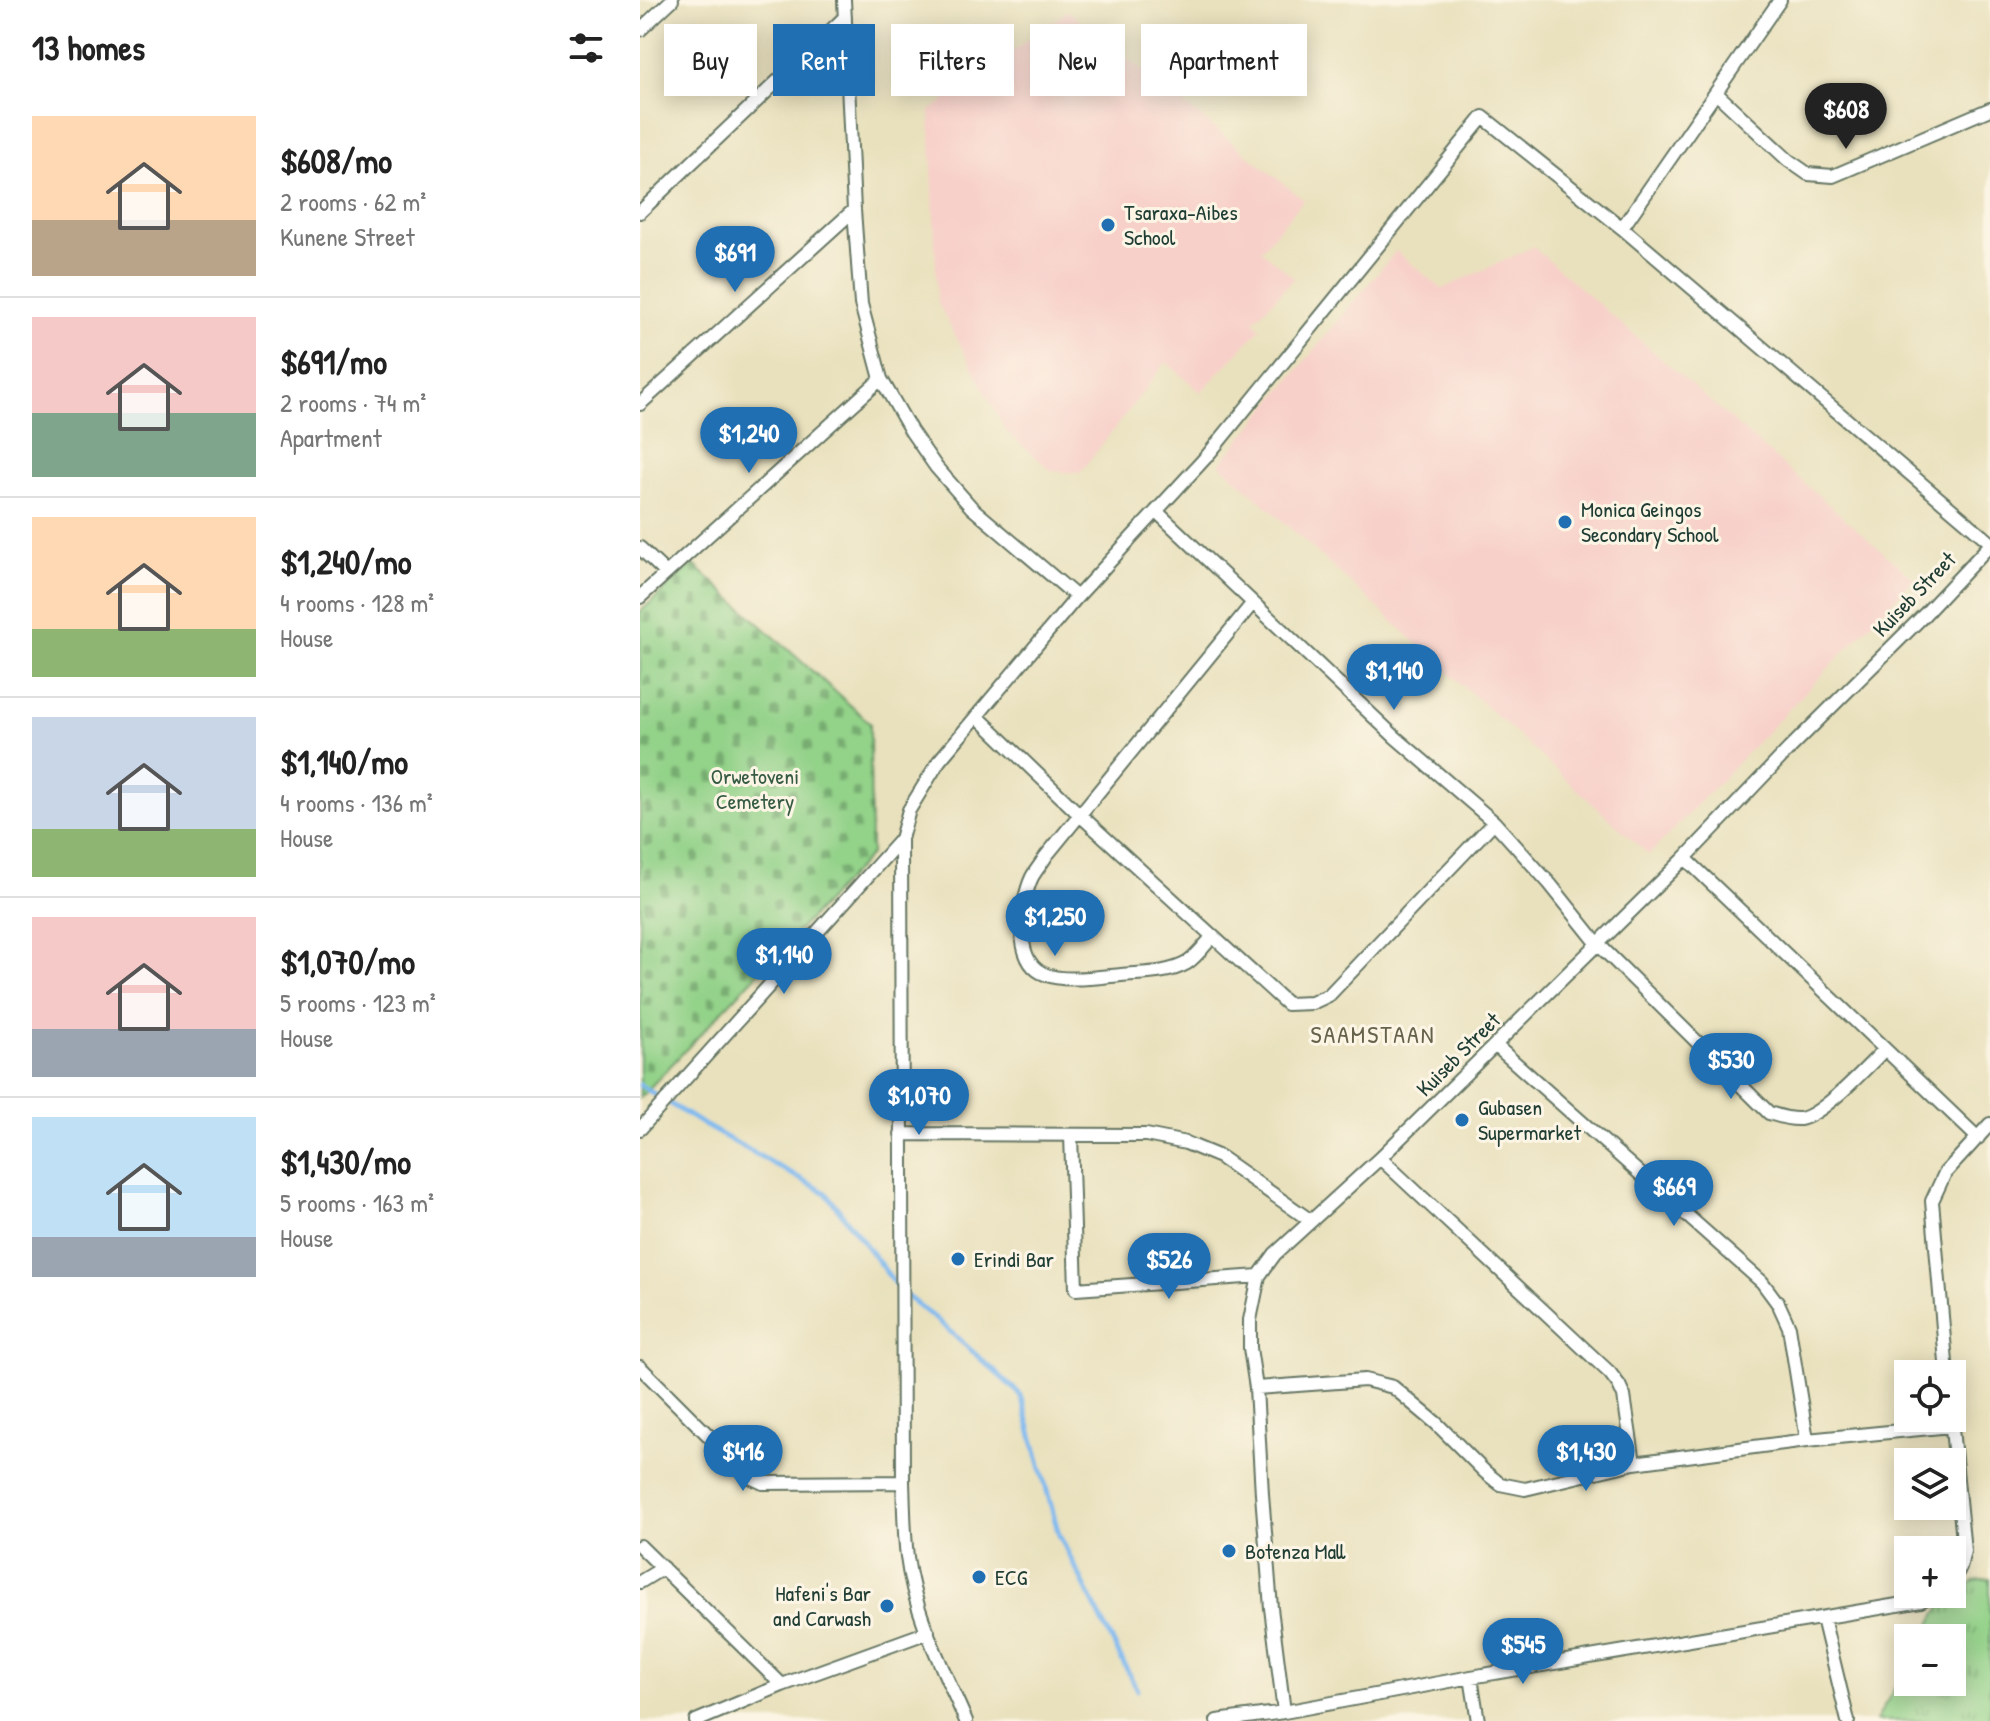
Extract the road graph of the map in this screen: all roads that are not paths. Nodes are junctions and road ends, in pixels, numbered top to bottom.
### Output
1 (672, 0) edge
2 (844, 0) edge
3 (1780, 0) edge
4 (845, 17) junction
5 (640, 30) edge
6 (1716, 93) junction
7 (1990, 109) edge
8 (854, 210) junction
9 (640, 212) edge
10 (1622, 228) junction
11 (881, 379) junction
12 (640, 404) edge
13 (1156, 511) junction
14 (1990, 543) edge
15 (640, 548) edge
16 (666, 573) junction
17 (640, 597) edge
18 (1077, 597) junction
19 (1252, 604) junction
20 (977, 716) junction
21 (1080, 815) junction
22 (1494, 822) junction
23 (901, 839) junction
24 (1685, 858) junction
25 (1212, 937) junction
26 (1598, 944) junction
27 (1495, 1045) junction
28 (1884, 1050) junction
29 (1990, 1124) edge
30 (640, 1129) edge
31 (901, 1134) junction
32 (1071, 1135) junction
33 (1978, 1138) junction
34 (1380, 1158) junction
35 (1311, 1221) junction
36 (1259, 1276) junction
37 (1946, 1360) edge
38 (640, 1367) edge
39 (1256, 1388) junction
40 (1894, 1429) edge
41 (1952, 1432) edge
42 (1807, 1440) junction
43 (1634, 1463) junction
44 (903, 1482) junction
45 (1962, 1536) edge
46 (640, 1546) edge
47 (663, 1568) junction
48 (640, 1582) edge
49 (1894, 1606) edge
50 (1823, 1618) junction
51 (928, 1632) junction
52 (1471, 1677) junction
53 (782, 1685) junction
54 (1284, 1712) junction
55 (696, 1721) edge
56 (966, 1721) edge
57 (1217, 1721) edge
58 (1478, 1721) edge
59 (1848, 1721) edge

1 - 5 street
2 - 4 street
3 - 6 street
4 - 8 street
4 - 9 street
6 - 7 street
6 - 10 street
8 - 11 street
8 - 12 street
10 - 13 street
10 - 14 street
11 - 16 street
11 - 18 street
13 - 18 street
13 - 19 street
14 - 24 street, Kuiseb Street
15 - 16 street
16 - 17 street
18 - 20 street
19 - 21 street
19 - 22 street
20 - 21 street
20 - 23 street
21 - 25 street
21 - 25 street
22 - 25 street
22 - 26 street
23 - 30 street
23 - 31 street
24 - 26 street, Kuiseb Street
24 - 28 street
26 - 27 street, Kuiseb Street
26 - 28 street
27 - 34 street, Kuiseb Street
27 - 42 street
28 - 33 street
29 - 33 street
31 - 32 street
31 - 44 street
32 - 35 street
32 - 36 street
33 - 37 street
34 - 35 street, Kuiseb Street
34 - 43 street
35 - 36 street, Kuiseb Street
36 - 39 street, Kuiseb Street
38 - 44 street
39 - 43 street
39 - 54 street, Kuiseb Street
40 - 42 street
41 - 45 street
42 - 43 street
44 - 51 street
46 - 47 street
47 - 48 street
47 - 53 street
49 - 50 street
50 - 52 street
50 - 59 street
51 - 53 street
51 - 56 street
52 - 54 street
52 - 58 street
53 - 55 street
54 - 57 street

